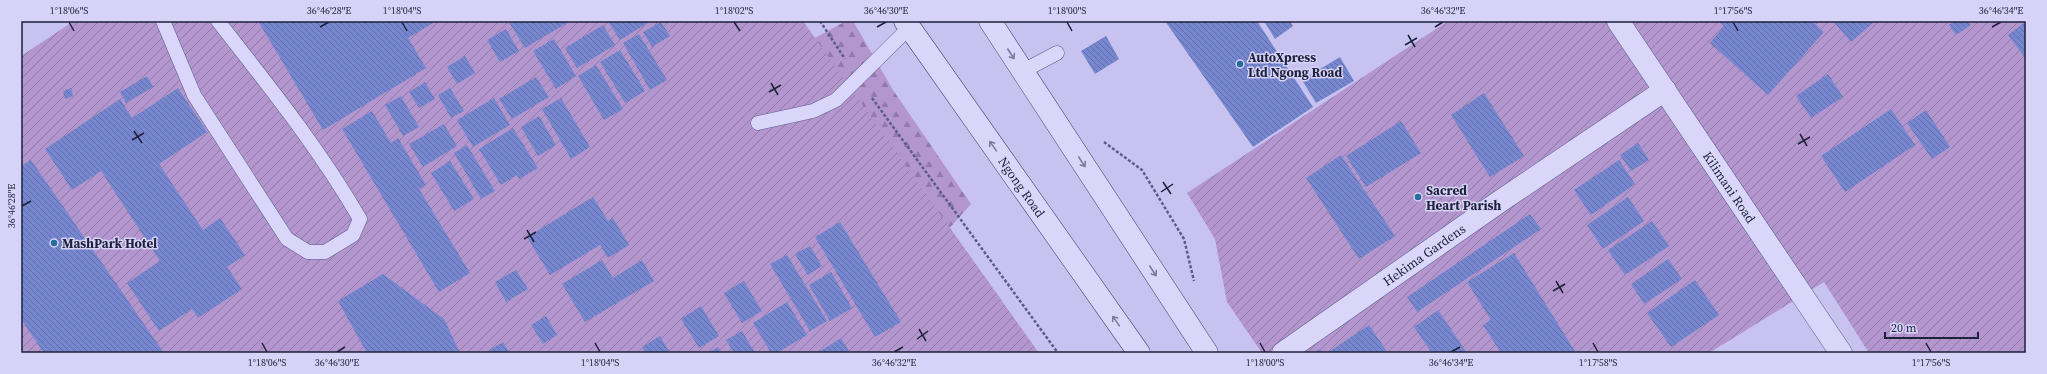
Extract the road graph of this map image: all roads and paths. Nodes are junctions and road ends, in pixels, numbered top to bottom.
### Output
1 (163, 21) edge
2 (218, 21) edge
3 (820, 21) edge
4 (990, 21) edge
5 (1618, 21) edge
6 (908, 24) edge
7 (1057, 53) dead end
8 (1023, 72) junction
9 (858, 79) junction
10 (1665, 90) junction
11 (758, 123) dead end
12 (1058, 353) edge
13 (1139, 353) edge
14 (1207, 353) edge
15 (1283, 353) edge
16 (1841, 353) edge

1 - 2 lane
3 - 9 path
4 -> 8 street
5 - 10 street, Kilimani Road
6 - 9 lane
13 -> 6 street, Ngong Road
7 - 8 lane
8 -> 14 street
9 - 11 lane
9 - 12 path
10 - 15 street, Hekima Gardens
10 - 16 street, Kilimani Road

